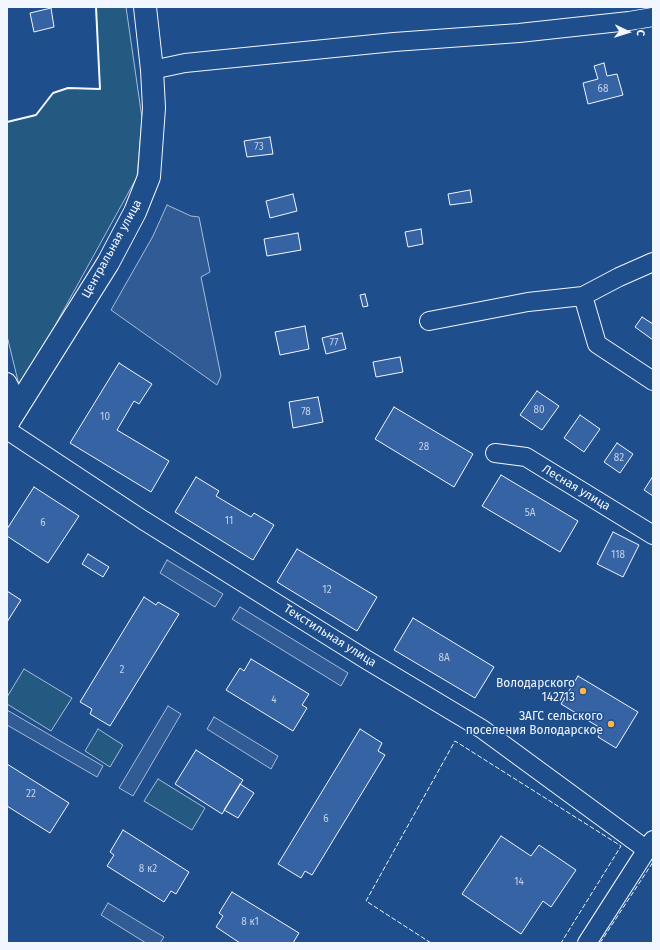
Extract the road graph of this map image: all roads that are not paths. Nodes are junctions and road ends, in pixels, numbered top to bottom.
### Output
1 (145, 7) edge
2 (653, 17) edge
3 (152, 70) junction
4 (653, 262) edge
5 (583, 296) junction
6 (429, 321) dead end
7 (653, 381) edge
8 (7, 382) edge
9 (19, 405) junction
10 (7, 424) edge
11 (7, 430) edge
12 (495, 453) dead end
13 (653, 535) edge
14 (650, 845) edge
15 (587, 943) edge

1 - 3 main road, Центральная улица
2 - 3 street
3 - 9 main road, Центральная улица
4 - 5 street
5 - 6 street
5 - 7 street
8 - 9 street
9 - 10 main road, Центральная улица
11 - 14 street, Текстильная улица
12 - 13 street, Лесная улица
14 - 15 street

